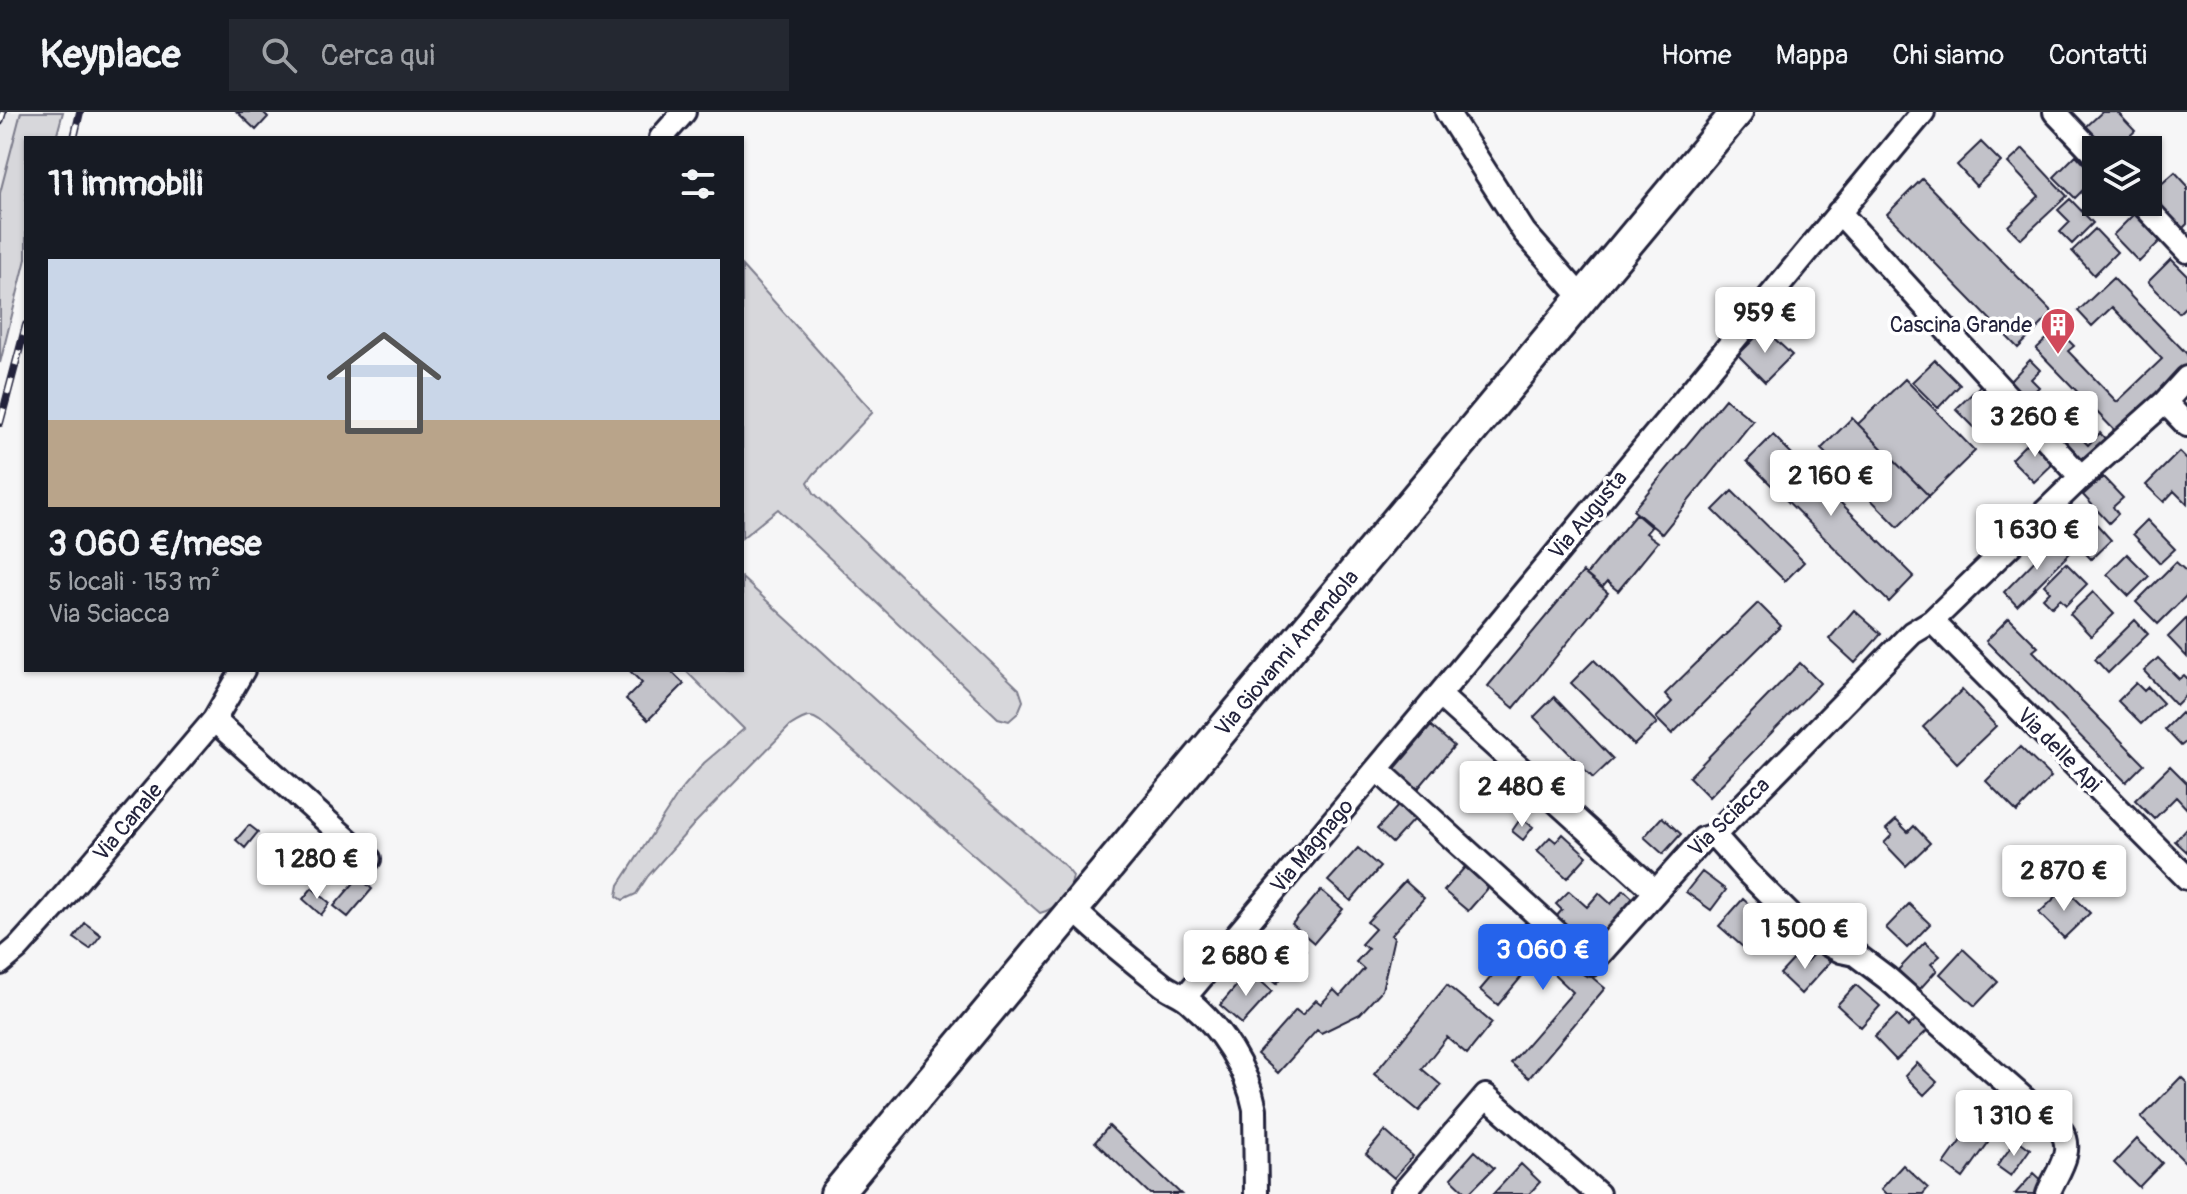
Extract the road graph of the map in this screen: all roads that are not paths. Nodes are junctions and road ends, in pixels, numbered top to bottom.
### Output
1 (684, 112) edge
2 (1447, 112) edge
3 (1737, 112) edge
4 (1923, 112) edge
5 (2055, 112) edge
6 (663, 136) edge
7 (2082, 140) edge
8 (1839, 212) junction
9 (2154, 216) edge
10 (2187, 251) edge
11 (1582, 298) junction
12 (2187, 378) edge
13 (2165, 402) junction
14 (2187, 425) edge
15 (2081, 477) junction
16 (1932, 621) junction
17 (242, 672) edge
18 (1439, 695) junction
19 (214, 720) junction
20 (1377, 769) junction
21 (1714, 835) junction
22 (369, 859) dead end
23 (2187, 878) edge
24 (1655, 891) junction
25 (1074, 910) junction
26 (0, 963) edge
27 (1185, 997) junction
28 (836, 1194) edge
29 (1256, 1194) edge
30 (1402, 1194) edge
31 (1598, 1194) edge
32 (2048, 1194) edge

1 - 6 street
2 - 11 street
3 - 11 main road, Via Giovanni Amendola
4 - 8 street, Via Augusta
5 - 7 street
8 - 15 street
8 - 18 street, Via Augusta
9 - 10 street
11 - 25 main road, Via Giovanni Amendola
12 - 13 street, Via Sciacca
13 - 14 street
13 - 15 street, Via Sciacca
15 - 16 street, Via Sciacca
16 - 21 street, Via Sciacca
16 - 23 street, Via delle Api
17 - 19 street, Via Canale
18 - 20 street, Via Magnago
18 - 24 street
19 - 22 street
19 - 26 street, Via Canale
20 - 24 street, Via Sciacca
20 - 27 street, Via Magnago
21 - 24 street, Via Sciacca
21 - 32 street
25 - 27 street
25 - 28 main road, Via Giovanni Amendola
27 - 29 street
30 - 31 street

